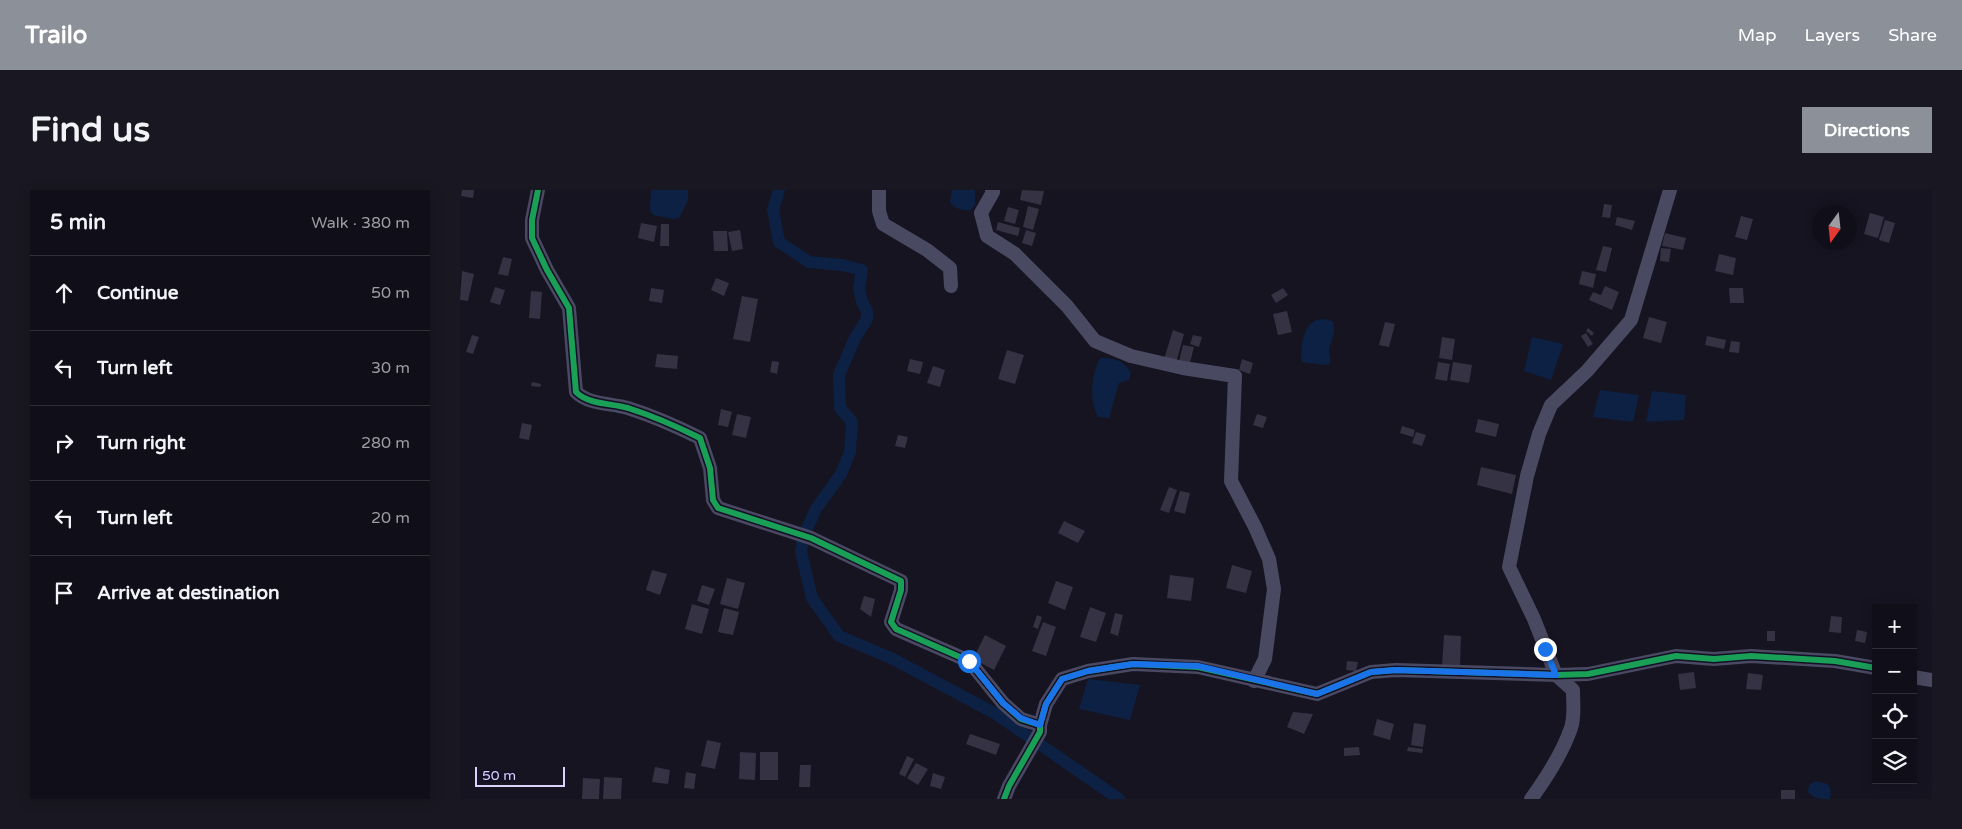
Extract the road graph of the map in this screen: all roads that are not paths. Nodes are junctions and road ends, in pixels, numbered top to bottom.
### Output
1 (538, 190) edge
2 (879, 190) edge
3 (992, 190) edge
4 (1670, 190) edge
5 (951, 286) dead end
6 (1872, 667) edge
7 (1556, 675) junction
8 (1917, 678) edge
9 (1932, 680) edge
10 (1254, 681) junction
11 (1040, 725) junction
12 (1004, 799) edge
13 (1531, 799) edge

1 - 11 street
2 - 5 street
3 - 10 street
4 - 7 street
6 - 7 street
7 - 10 street
7 - 13 street
8 - 9 street
10 - 11 street
11 - 12 street

